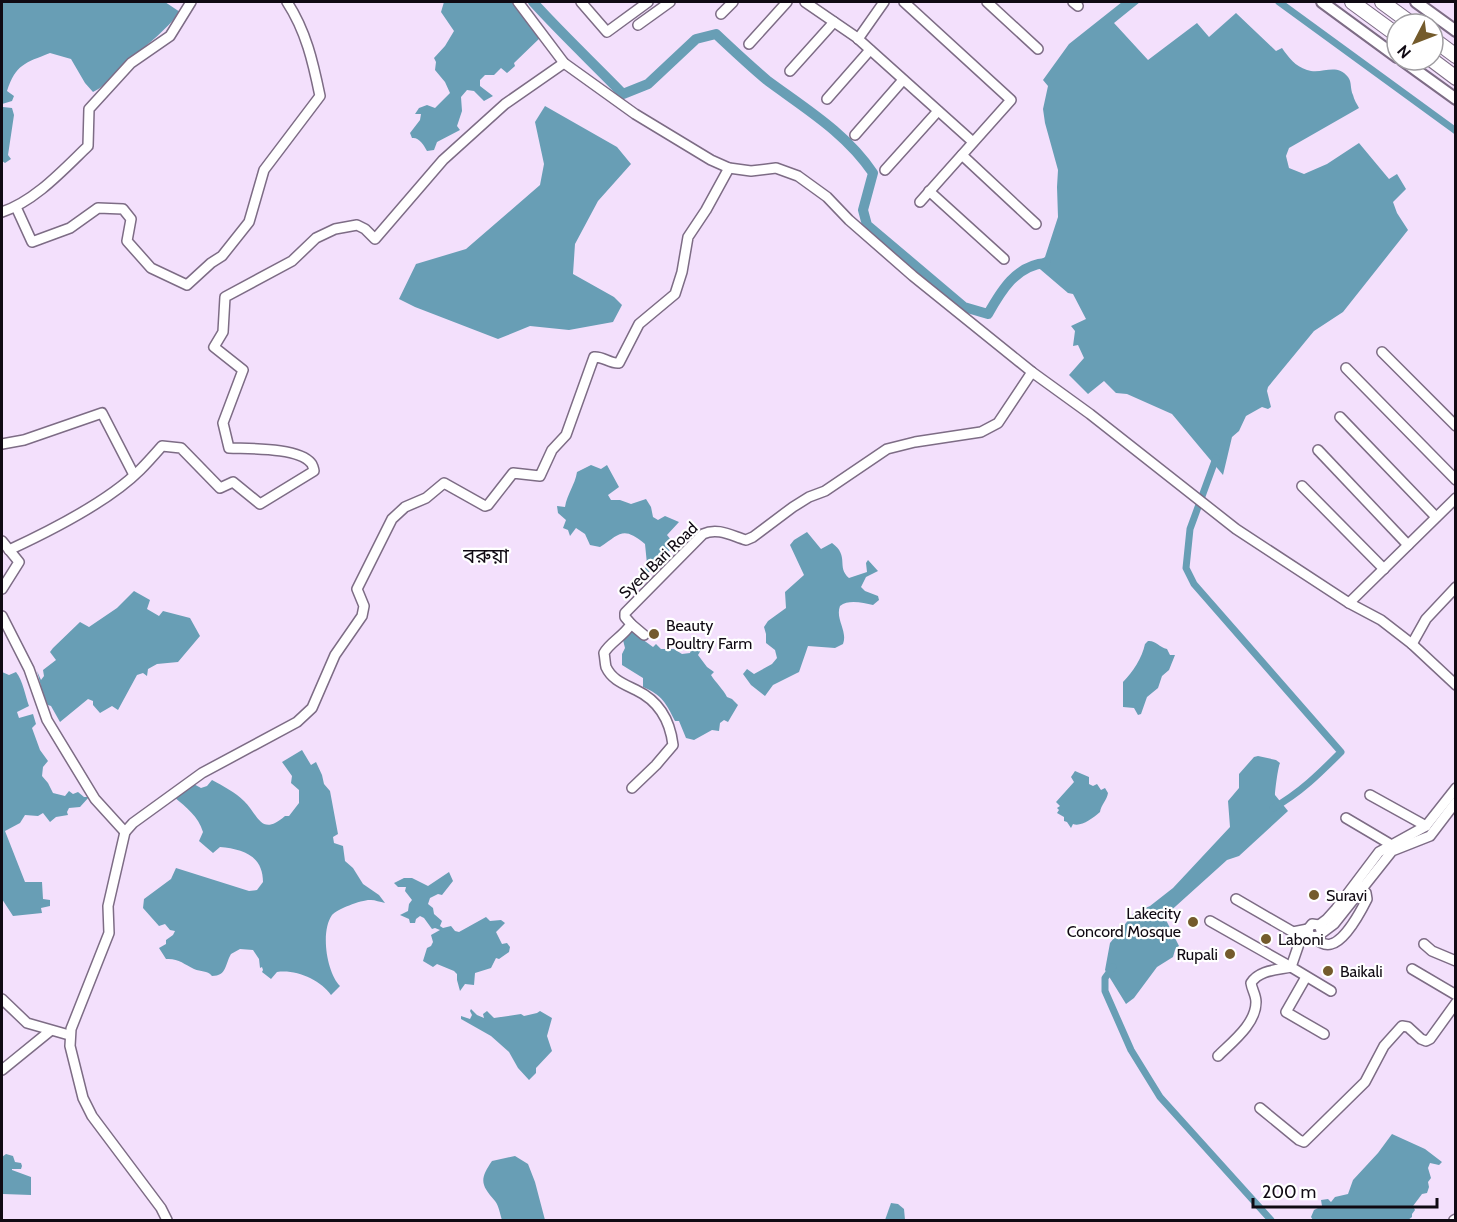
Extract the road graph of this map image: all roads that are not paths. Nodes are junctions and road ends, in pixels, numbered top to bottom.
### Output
1 (191, 2) edge
2 (287, 2) edge
3 (518, 2) edge
4 (581, 2) edge
5 (670, 2) edge
6 (733, 2) edge
7 (787, 2) edge
8 (805, 2) edge
9 (884, 2) edge
10 (904, 2) edge
11 (987, 2) edge
12 (1322, 2) edge
13 (1352, 2) edge
14 (1382, 2) edge
15 (1416, 2) edge
16 (644, 3) edge
17 (1396, 12) edge
18 (721, 14) dead end
19 (834, 22) junction
20 (639, 25) dead end
21 (1385, 26) edge
22 (1455, 31) edge
23 (858, 39) junction
24 (749, 44) dead end
25 (1385, 48) edge
26 (1038, 49) dead end
27 (870, 50) junction
28 (564, 63) junction
29 (790, 71) dead end
30 (1418, 72) edge
31 (903, 80) junction
32 (826, 99) dead end
33 (1455, 99) edge
34 (938, 111) junction
35 (855, 135) dead end
36 (972, 142) junction
37 (962, 154) junction
38 (729, 168) junction
39 (885, 170) dead end
40 (929, 191) junction
41 (920, 202) dead end
42 (16, 207) junction
43 (2, 212) edge
44 (1036, 224) dead end
45 (1004, 259) dead end
46 (1382, 352) dead end
47 (1346, 368) dead end
48 (1032, 372) junction
49 (1340, 417) dead end
50 (1455, 426) edge
51 (2, 444) edge
52 (1318, 450) dead end
53 (134, 475) junction
54 (1455, 480) edge
55 (1302, 486) dead end
56 (1455, 498) edge
57 (1436, 517) junction
58 (2, 541) edge
59 (1408, 545) junction
60 (9, 550) junction
61 (1384, 569) junction
62 (1455, 587) edge
63 (2, 589) edge
64 (1349, 603) junction
65 (2, 616) edge
66 (631, 624) junction
67 (644, 634) dead end
68 (1412, 644) junction
69 (1455, 685) edge
70 (632, 788) dead end
71 (1455, 788) edge
72 (1370, 795) dead end
73 (1450, 805) edge
74 (1346, 818) dead end
75 (1426, 826) junction
76 (124, 832) junction
77 (1413, 838) junction
78 (1390, 844) junction
79 (1360, 886) junction
80 (1236, 899) dead end
81 (1210, 921) dead end
82 (1314, 931) junction
83 (1424, 944) dead end
84 (1455, 961) edge
85 (1291, 967) junction
86 (1412, 969) dead end
87 (1306, 976) junction
88 (1331, 991) dead end
89 (1455, 995) edge
90 (2, 999) edge
91 (1455, 1003) edge
92 (50, 1031) junction
93 (1324, 1034) dead end
94 (69, 1035) junction
95 (1218, 1056) dead end
96 (2, 1070) edge
97 (1260, 1108) dead end
98 (167, 1221) edge

1 - 42 street
2 - 42 street
3 - 28 street
4 - 16 street
5 - 20 street
6 - 18 street
7 - 24 street
8 - 19 street
9 - 23 street
10 - 36 street
11 - 26 street
12 - 25 main road
13 - 21 highway
14 - 17 highway
15 - 22 main road
19 - 23 street
19 - 29 street
23 - 27 street
27 - 31 street
27 - 32 street
28 - 38 street
28 - 53 street
30 - 33 main road
31 - 34 street
31 - 35 street
34 - 36 street
34 - 39 street
36 - 37 street
37 - 40 street
37 - 44 street
38 - 48 street
38 - 76 street
40 - 41 street
40 - 45 street
42 - 43 street
46 - 50 street
47 - 54 street
48 - 64 street
48 - 66 street, Syed Bari Road
49 - 57 street
51 - 53 street
52 - 59 street
53 - 60 street
55 - 61 street
56 - 57 street
57 - 59 street
58 - 60 street
59 - 61 street
60 - 63 street
61 - 64 street
62 - 68 street
64 - 68 street
65 - 76 street
66 - 67 street
66 - 70 street, Syed Bari Road
68 - 69 street
71 - 73 street
72 - 75 street
73 - 75 street
73 - 77 street
74 - 78 street
75 - 77 street
76 - 94 street
77 - 78 street
77 - 79 street
78 - 79 street
79 - 82 street
79 - 82 street
80 - 82 street
81 - 85 street
82 - 85 street
83 - 84 street
85 - 87 street
85 - 95 street
86 - 89 street
87 - 88 street
87 - 93 street
90 - 92 street
91 - 97 street
92 - 94 street
92 - 96 street
94 - 98 street

